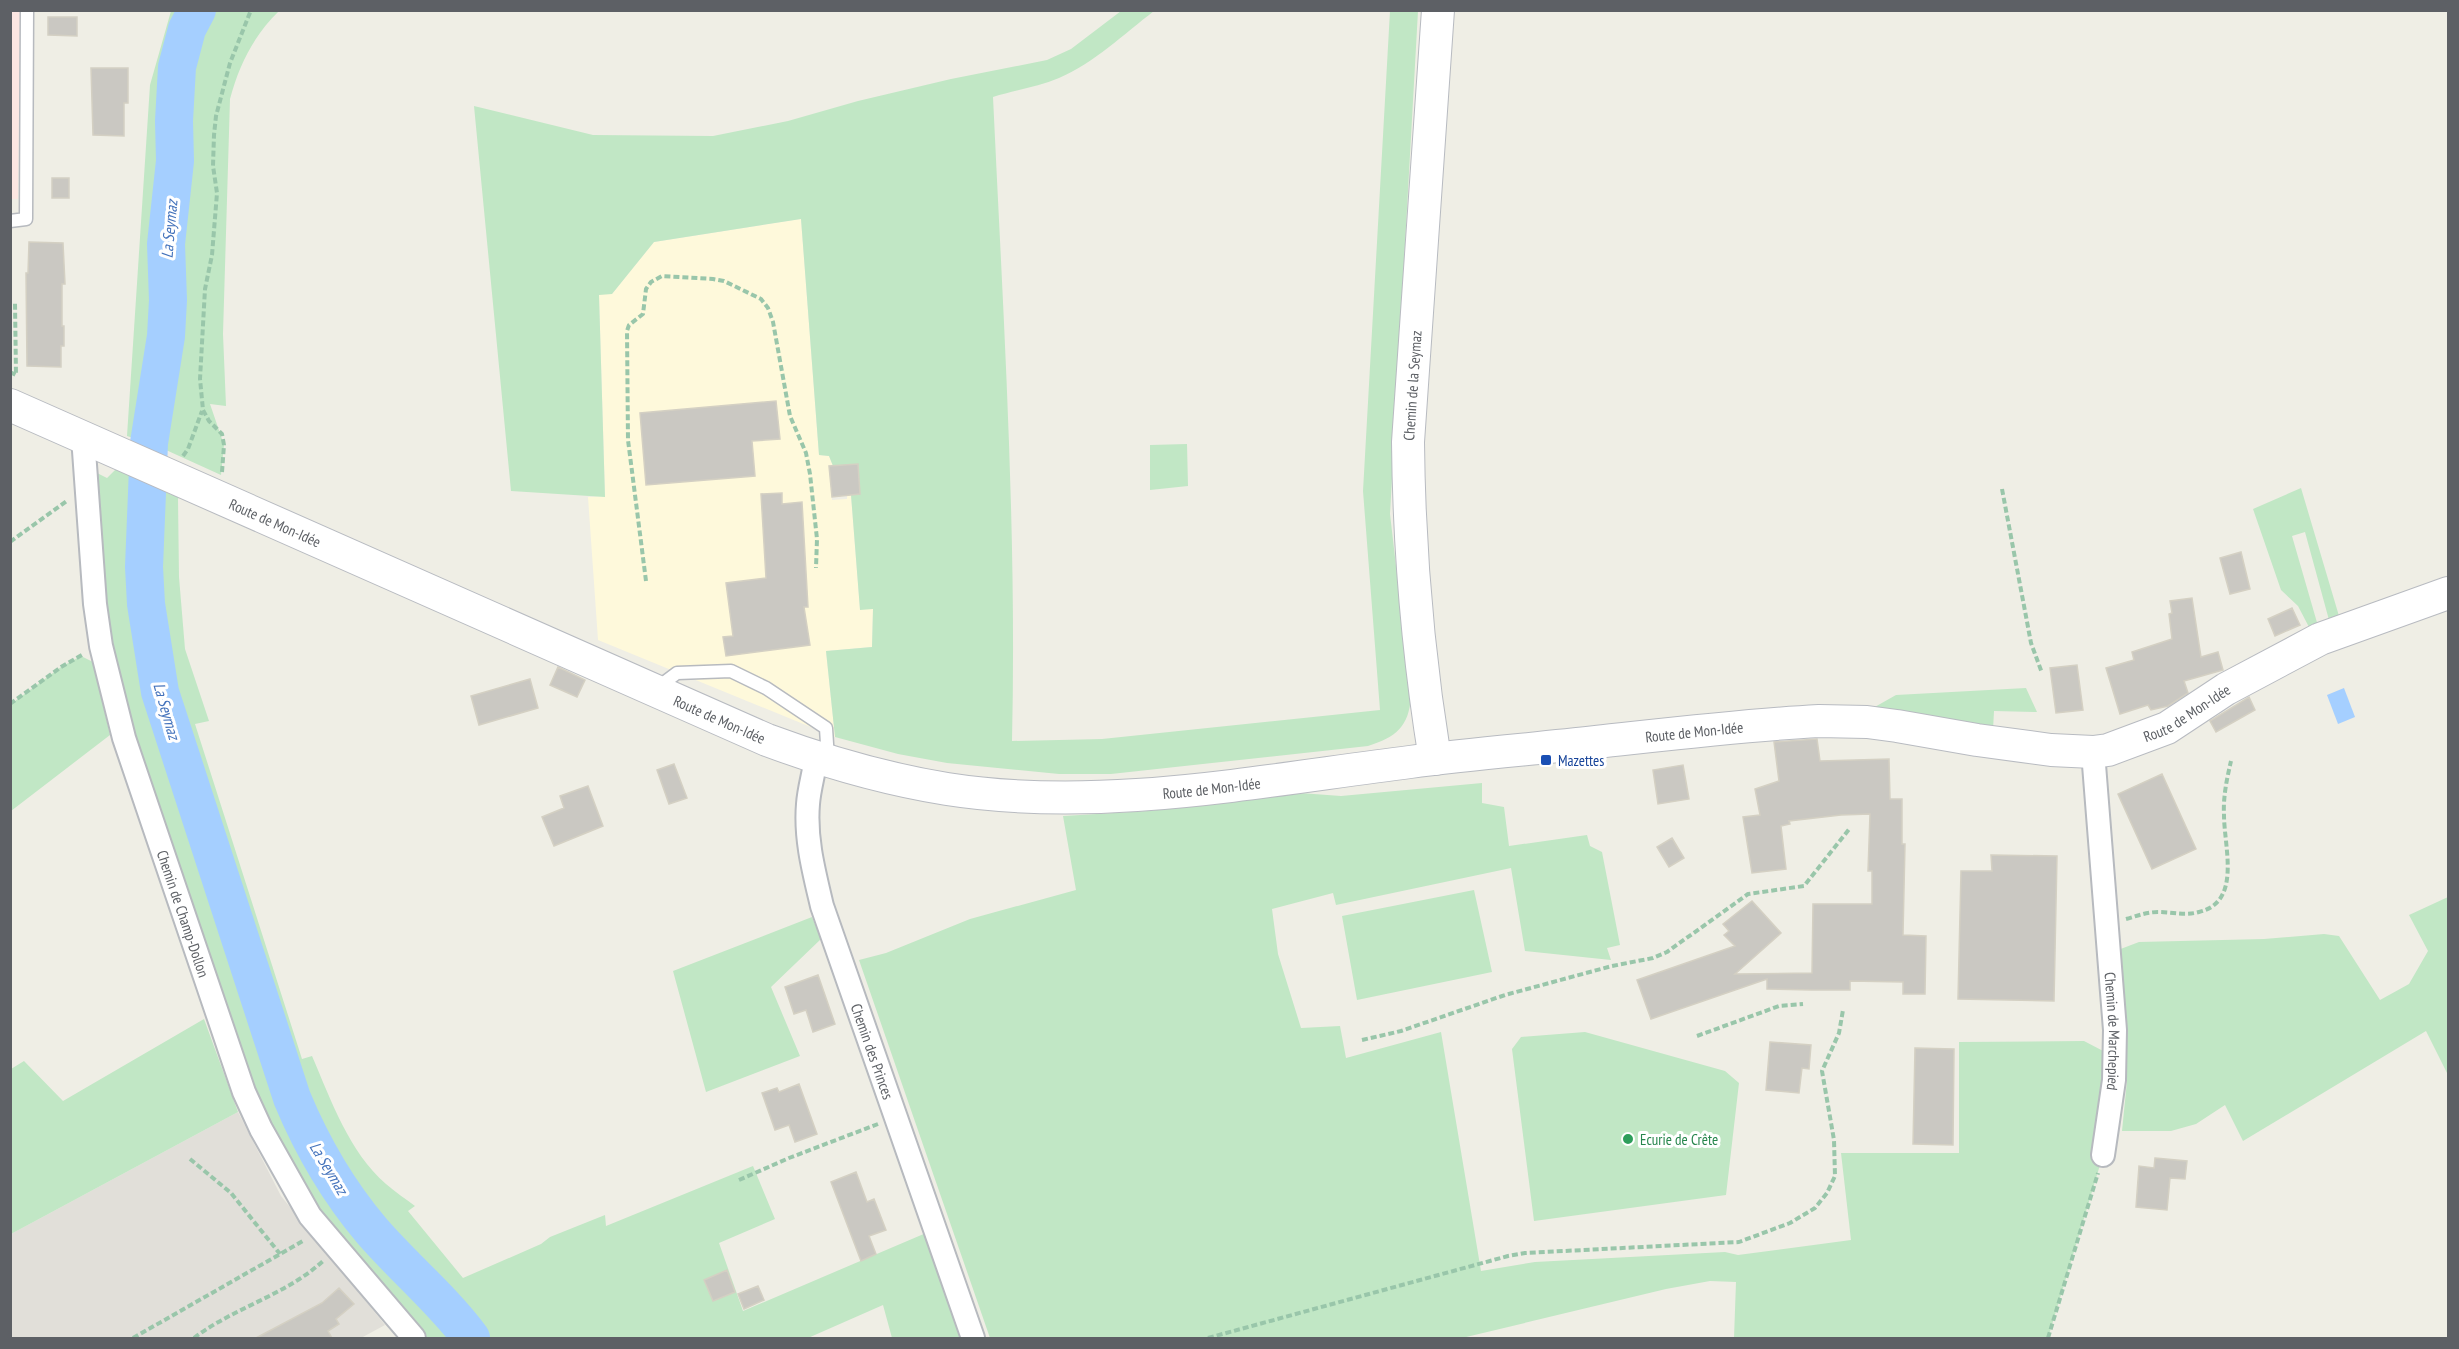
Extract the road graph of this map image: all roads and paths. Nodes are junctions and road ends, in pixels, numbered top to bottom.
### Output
1 (27, 10) edge
2 (251, 10) edge
3 (1438, 10) edge
4 (10, 221) edge
5 (15, 303) dead end
6 (10, 372) edge
7 (10, 405) edge
8 (203, 410) junction
9 (83, 437) junction
10 (167, 474) junction
11 (85, 487) junction
12 (2002, 489) dead end
13 (217, 496) junction
14 (10, 542) edge
15 (816, 568) dead end
16 (646, 580) dead end
17 (2448, 593) edge
18 (101, 646) junction
19 (2042, 673) dead end
20 (652, 691) junction
21 (10, 704) edge
22 (2093, 752) junction
23 (1435, 759) junction
24 (822, 760) junction
25 (2231, 760) dead end
26 (1850, 828) dead end
27 (2107, 928) junction
28 (1803, 1004) dead end
29 (1843, 1010) dead end
30 (1697, 1036) dead end
31 (1362, 1040) dead end
32 (895, 1117) junction
33 (2103, 1155) joint
34 (190, 1159) dead end
35 (739, 1180) dead end
36 (322, 1230) junction
37 (337, 1249) junction
38 (280, 1254) junction
39 (133, 1338) edge
40 (194, 1338) edge
41 (414, 1338) edge
42 (973, 1338) edge
43 (1209, 1338) edge
44 (2048, 1338) edge

1 - 4 lane
2 - 8 path
3 - 23 street, Chemin de la Seymaz
5 - 6 path
7 - 9 street, Route de Mon-Idée
8 - 10 path
8 - 13 path
9 - 10 street, Route de Mon-Idée
9 - 11 street, Chemin de Champ-Dollon
10 - 13 street, Route de Mon-Idée
11 - 14 path
11 - 18 street, Chemin de Champ-Dollon
12 - 19 path
13 - 20 street, Route de Mon-Idée
15 - 16 path
17 - 22 street, Route de Mon-Idée
18 - 21 path
18 - 36 street, Chemin de Champ-Dollon
20 - 24 street, Route de Mon-Idée
20 - 24 lane
22 - 23 street, Route de Mon-Idée
22 - 27 street, Chemin de Marchepied
23 - 24 street, Route de Mon-Idée
24 - 32 street, Chemin des Princes
25 - 27 path
26 - 31 path
27 - 33 street, Chemin de Marchepied
28 - 30 path
29 - 43 path
32 - 35 path
32 - 42 street, Chemin des Princes
33 - 44 path
34 - 38 path
36 - 37 street, Chemin de Champ-Dollon
36 - 38 path
37 - 40 path
37 - 41 street, Chemin de Champ-Dollon
38 - 39 path

